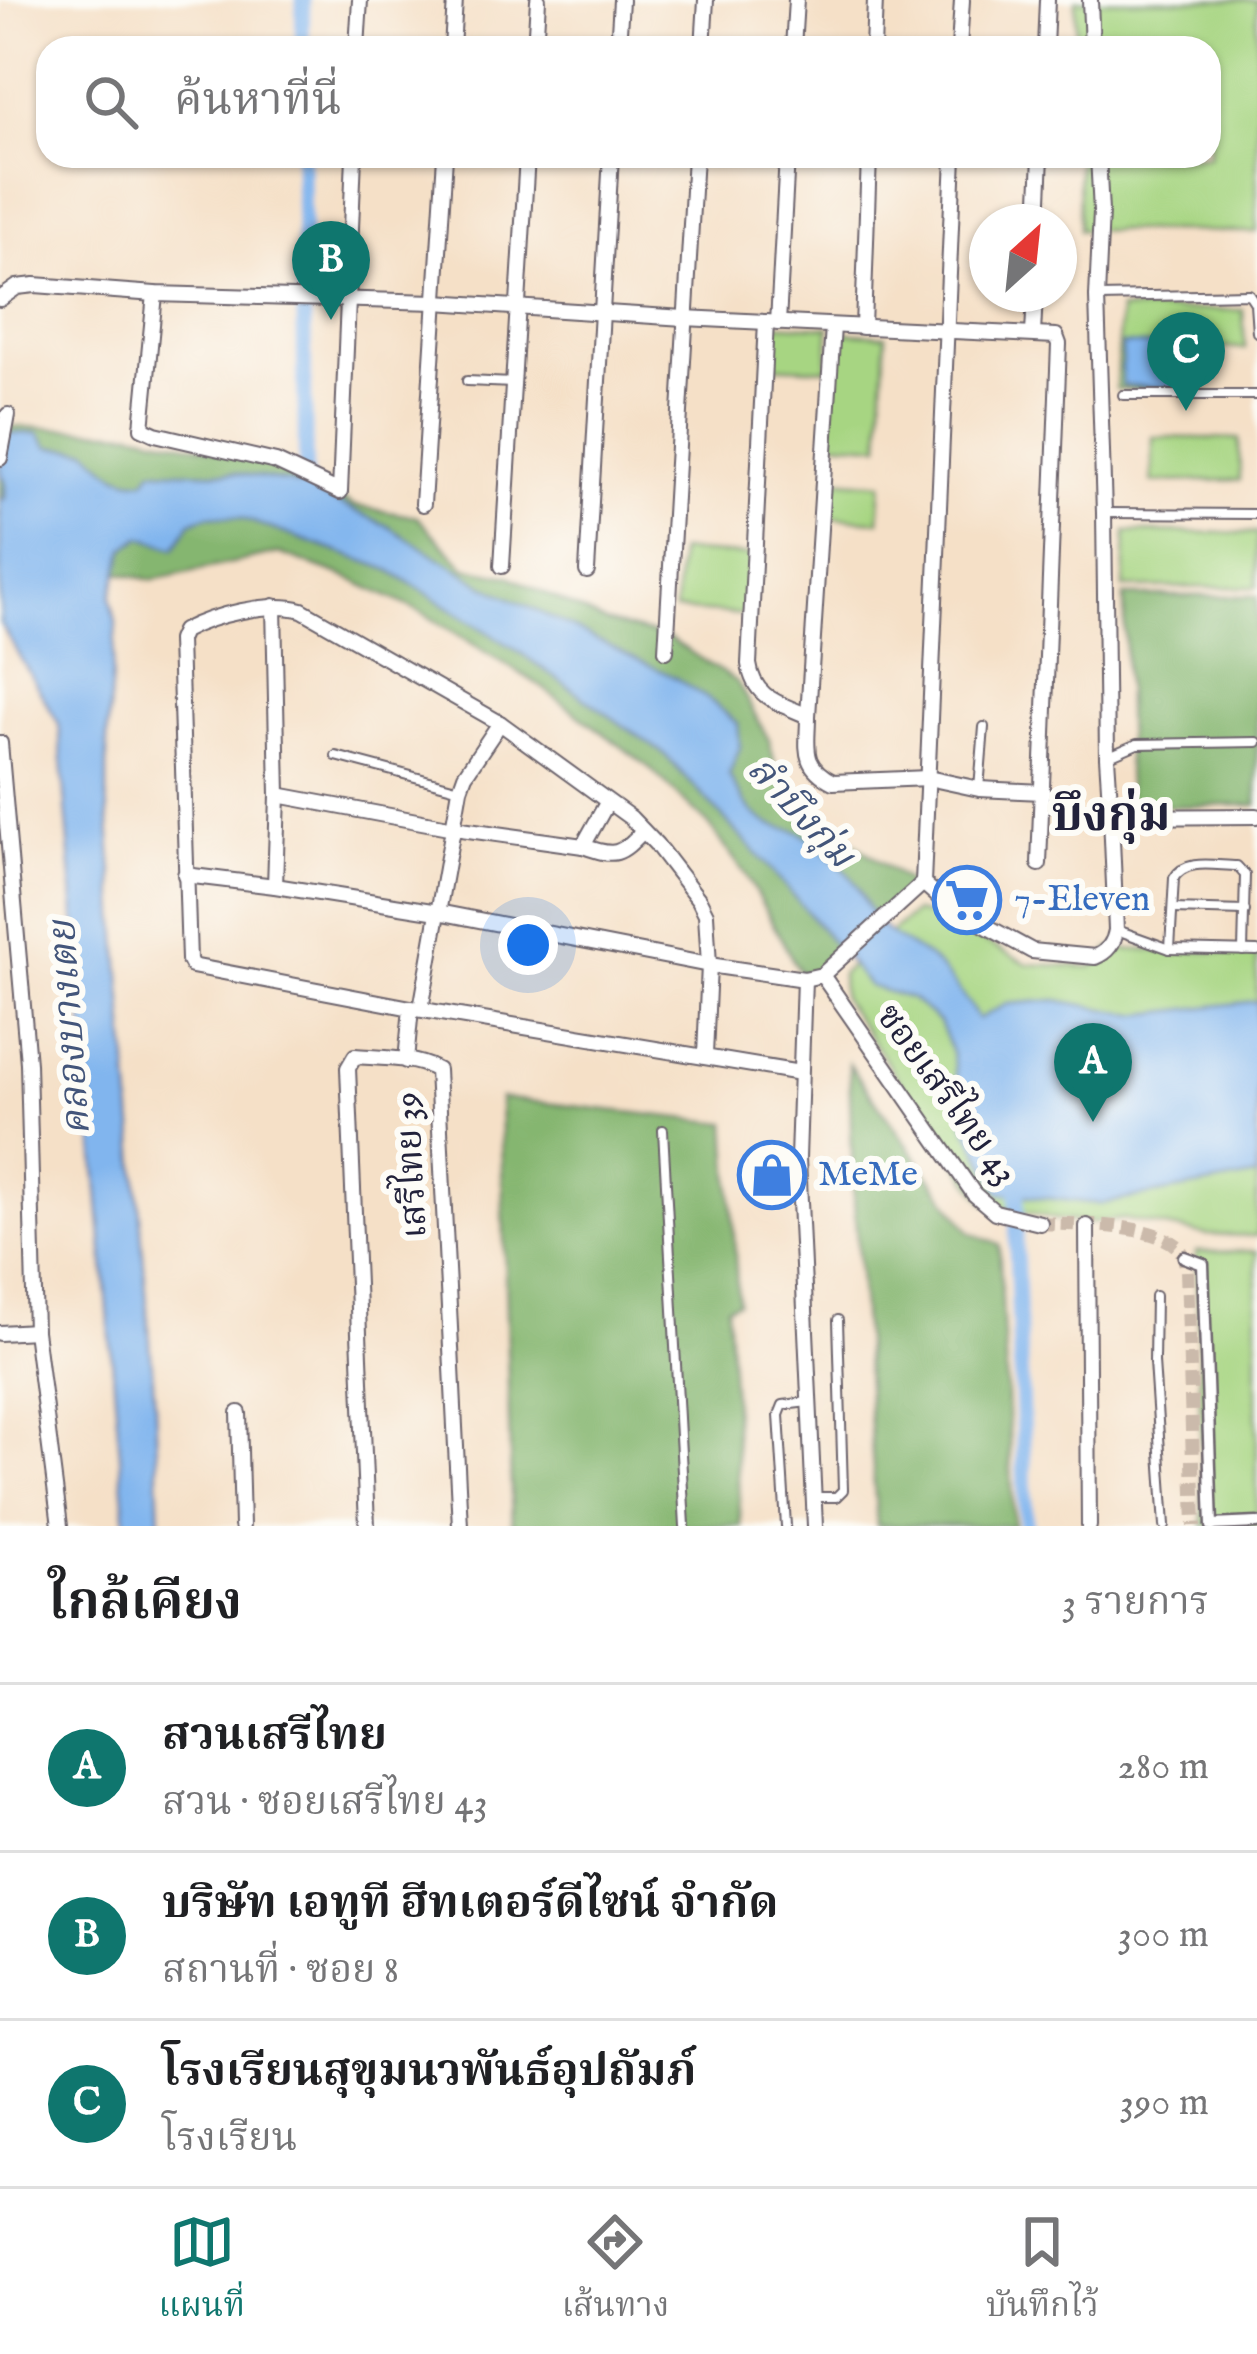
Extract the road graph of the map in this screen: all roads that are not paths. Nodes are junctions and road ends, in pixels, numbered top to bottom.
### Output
1 (360, 0) edge
2 (454, 0) edge
3 (538, 0) edge
4 (621, 0) edge
5 (706, 0) edge
6 (796, 0) edge
7 (875, 0) edge
8 (962, 0) edge
9 (1047, 0) edge
10 (1090, 0) edge
11 (358, 36) edge
12 (452, 36) edge
13 (536, 36) edge
14 (619, 36) edge
15 (704, 36) edge
16 (794, 36) edge
17 (874, 36) edge
18 (960, 36) edge
19 (1046, 36) edge
20 (1092, 36) edge
21 (354, 168) edge
22 (444, 168) edge
23 (526, 168) edge
24 (610, 168) edge
25 (694, 168) edge
26 (786, 168) edge
27 (869, 168) edge
28 (952, 168) edge
29 (1040, 168) edge
30 (1099, 168) edge
31 (1039, 204) edge
32 (154, 294) junction
33 (1097, 297) junction
34 (0, 299) edge
35 (350, 299) junction
36 (436, 302) junction
37 (517, 306) junction
38 (601, 311) junction
39 (1034, 312) edge
40 (684, 318) junction
41 (772, 322) junction
42 (833, 326) junction
43 (863, 327) junction
44 (944, 331) junction
45 (1257, 332) edge
46 (1033, 334) junction
47 (467, 381) dead end
48 (513, 382) junction
49 (1124, 395) dead end
50 (1257, 395) edge
51 (7, 419) dead end
52 (0, 458) edge
53 (423, 504) dead end
54 (1104, 513) junction
55 (1257, 514) edge
56 (502, 566) dead end
57 (587, 571) dead end
58 (274, 606) junction
59 (665, 652) dead end
60 (808, 716) junction
61 (500, 723) junction
62 (984, 727) dead end
63 (1257, 742) edge
64 (0, 743) edge
65 (336, 756) dead end
66 (1107, 757) junction
67 (928, 778) junction
68 (460, 789) junction
69 (979, 789) junction
70 (1043, 791) junction
71 (278, 795) junction
72 (607, 802) junction
73 (1257, 816) edge
74 (1111, 817) junction
75 (454, 828) junction
76 (643, 831) junction
77 (583, 846) junction
78 (1040, 864) dead end
79 (185, 875) junction
80 (923, 883) junction
81 (275, 886) junction
82 (1173, 908) junction
83 (1245, 910) junction
84 (438, 912) junction
85 (1116, 930) junction
86 (1170, 949) junction
87 (1243, 951) junction
88 (1257, 951) edge
89 (709, 965) junction
90 (822, 975) junction
91 (804, 980) junction
92 (416, 1008) junction
93 (705, 1055) junction
94 (406, 1061) junction
95 (800, 1073) junction
96 (663, 1130) dead end
97 (1040, 1222) tunnel mouth
98 (1087, 1226) dead end
99 (1184, 1257) dead end
100 (1155, 1296) dead end
101 (838, 1320) dead end
102 (35, 1331) junction
103 (0, 1333) edge
104 (809, 1402) junction
105 (239, 1413) dead end
106 (814, 1497) junction
107 (1257, 1523) edge
108 (1212, 1525) edge
109 (60, 1526) edge
110 (242, 1526) edge
111 (367, 1526) edge
112 (460, 1526) edge
113 (685, 1526) edge
114 (785, 1526) edge
115 (815, 1526) edge
116 (1089, 1526) edge
117 (1165, 1526) edge

1 - 11 street
2 - 12 street
3 - 13 street
4 - 14 street
5 - 15 street
6 - 16 street
7 - 17 street
8 - 18 street
9 - 19 street
10 - 20 street
21 - 35 street
22 - 36 street
23 - 37 street
24 - 38 street
25 - 40 street
26 - 41 street
27 - 43 street
28 - 44 street
29 - 31 street
30 - 33 street
32 - 34 street
32 - 35 street
32 - 35 street
33 - 45 lane
33 - 54 street
35 - 36 street
36 - 37 street
36 - 53 street
37 - 38 street
37 - 48 street
38 - 40 street
38 - 57 street
39 - 46 street
40 - 41 street
40 - 59 street
41 - 42 street
41 - 60 street
42 - 43 street
42 - 60 street
43 - 44 street
44 - 46 street
44 - 67 street
46 - 70 street
47 - 48 lane
48 - 56 street
49 - 50 lane
51 - 52 street
54 - 55 lane
54 - 66 street
58 - 61 street
58 - 71 street
58 - 79 street
60 - 67 street
61 - 68 street
61 - 72 street
62 - 69 lane
63 - 66 lane
64 - 102 street
65 - 68 lane
66 - 74 street
67 - 69 street
67 - 80 street
68 - 75 street
69 - 70 street
70 - 78 street
71 - 75 street
71 - 81 street
72 - 76 street
72 - 77 street
73 - 74 street
74 - 85 street
75 - 77 street
75 - 84 street
76 - 77 street
76 - 89 street
79 - 81 street
79 - 92 street
80 - 85 street
80 - 90 street
81 - 84 street
82 - 83 lane
82 - 83 lane
82 - 86 lane
83 - 87 lane
84 - 89 street
84 - 92 street
85 - 86 lane
86 - 87 lane
87 - 88 lane
89 - 91 street
89 - 93 street
90 - 91 street
90 - 97 street, ซอยเสรีไทย 43
91 - 95 street
92 - 93 street
92 - 94 street
93 - 95 street
94 - 111 street, เสรีไทย 39
94 - 112 street, เสรีไทย 39
95 - 104 street
96 - 113 lane
98 - 116 street
99 - 108 street
100 - 117 lane
101 - 106 lane
102 - 103 street
102 - 109 street
104 - 106 street
104 - 114 lane
105 - 110 street
106 - 115 street
107 - 108 street

